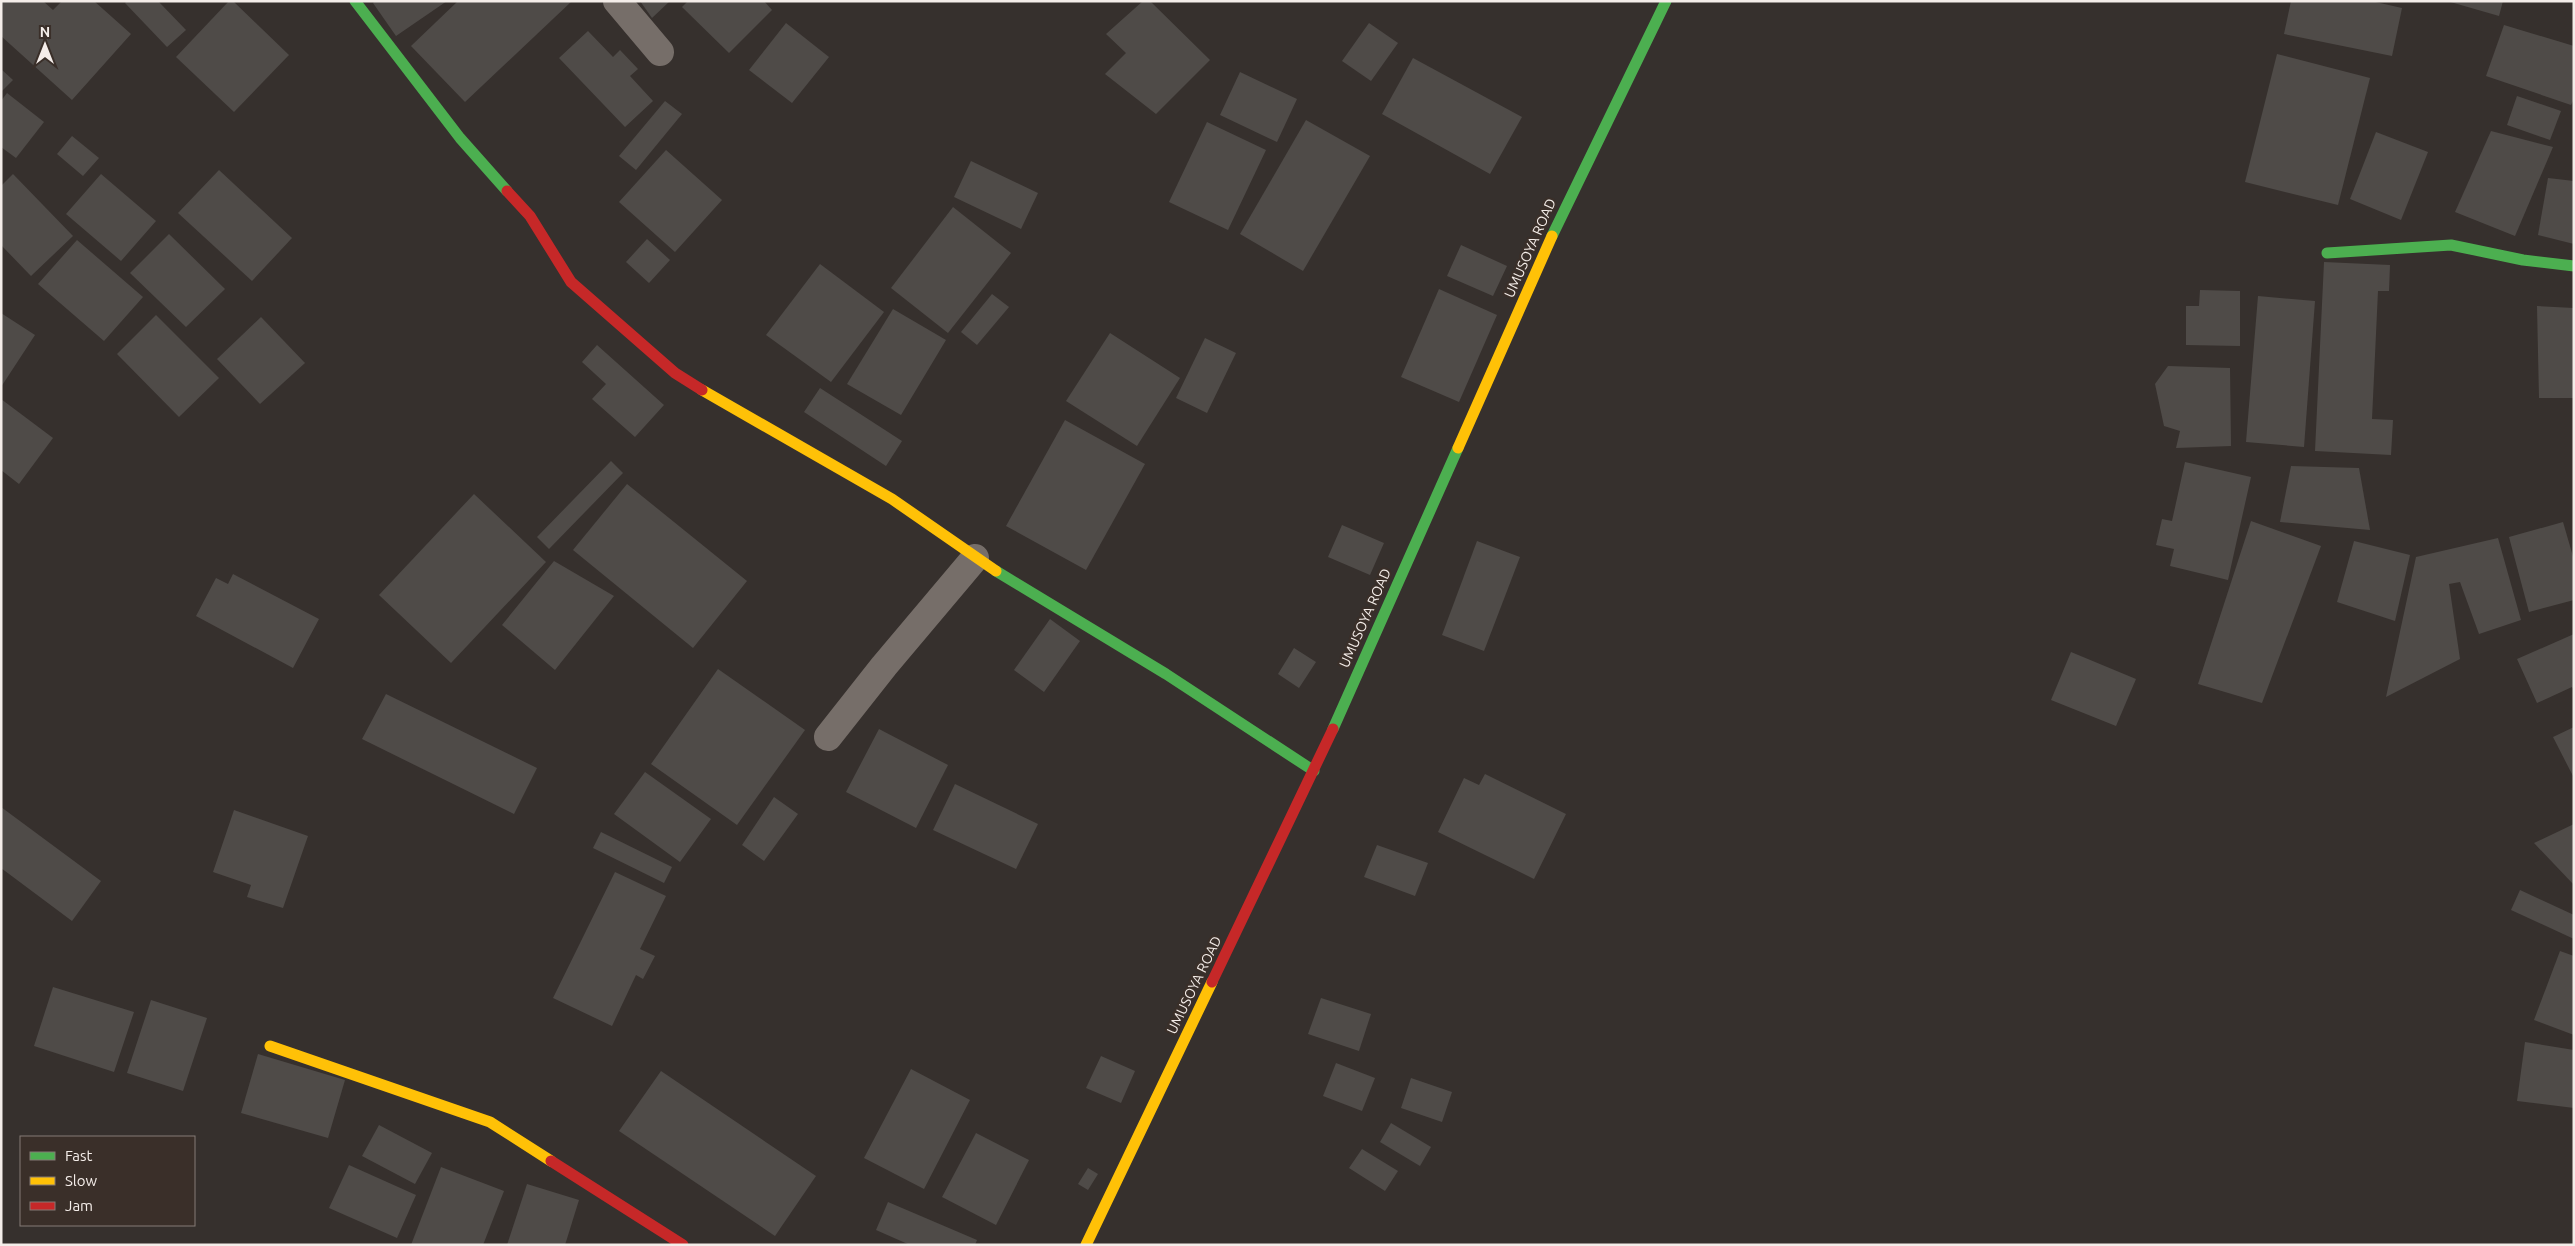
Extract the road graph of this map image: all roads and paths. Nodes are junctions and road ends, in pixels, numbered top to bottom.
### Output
1 (355, 1) edge
2 (617, 1) edge
3 (1666, 1) edge
4 (660, 52) dead end
5 (2327, 253) dead end
6 (2574, 266) edge
7 (975, 558) junction
8 (828, 737) dead end
9 (1314, 771) junction
10 (270, 1046) dead end
11 (683, 1245) edge
12 (1086, 1245) edge

1 - 7 street
2 - 4 street
3 - 9 street, UMUSOYA ROAD
5 - 6 street
7 - 8 street
7 - 9 street
9 - 12 street, UMUSOYA ROAD
10 - 11 street

